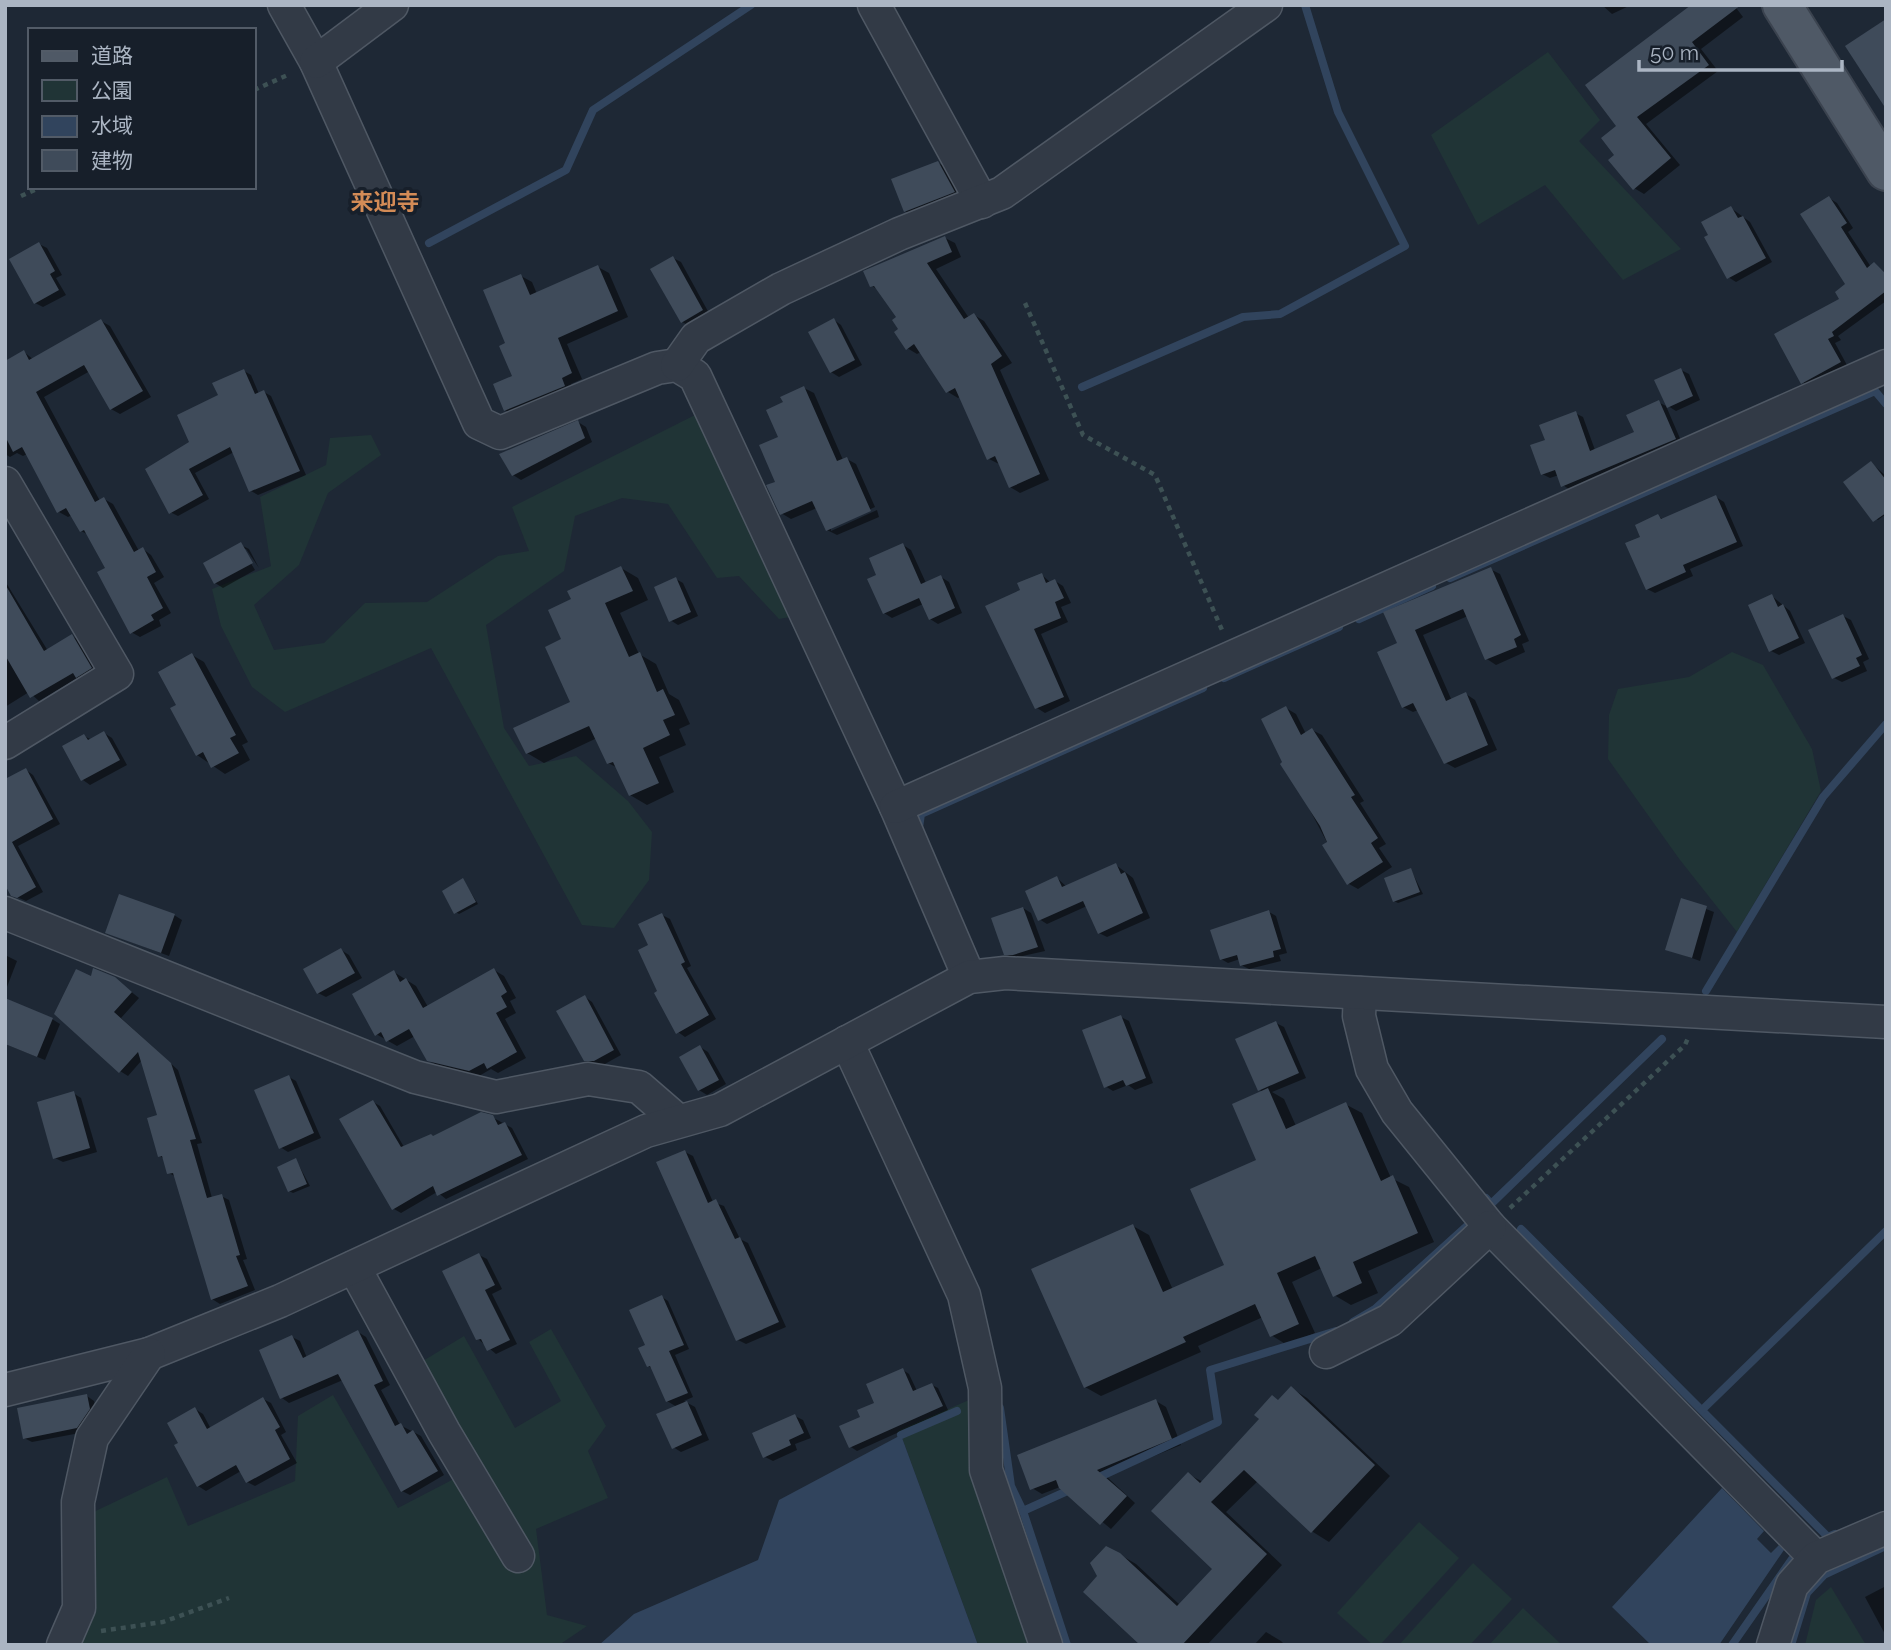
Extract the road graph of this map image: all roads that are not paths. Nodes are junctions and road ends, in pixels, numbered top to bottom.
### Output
1 (284, 5) edge
2 (393, 5) edge
3 (874, 5) edge
4 (1266, 5) edge
5 (1782, 5) edge
6 (316, 62) junction
7 (1886, 171) edge
8 (982, 202) junction
9 (677, 365) junction
10 (1886, 366) edge
11 (5, 483) edge
12 (5, 743) edge
13 (896, 807) junction
14 (5, 912) edge
15 (969, 977) junction
16 (1360, 993) junction
17 (1886, 1022) edge
18 (847, 1042) junction
19 (677, 1121) junction
20 (1490, 1227) junction
21 (354, 1266) junction
22 (1326, 1352) dead end
23 (149, 1354) junction
24 (5, 1390) edge
25 (1886, 1528) edge
26 (518, 1556) dead end
27 (1816, 1558) junction
28 (65, 1641) edge
29 (1045, 1645) edge
30 (1773, 1645) edge

1 - 6 street
2 - 6 street
3 - 8 street
4 - 8 street
5 - 7 main road
6 - 9 street
8 - 9 street
9 - 13 street
10 - 13 street
11 - 12 street
13 - 15 street
14 - 19 street
15 - 16 street
15 - 18 street
16 - 17 street
16 - 20 street
18 - 19 street
18 - 29 street
19 - 21 street
20 - 22 street
20 - 27 street
21 - 23 street
21 - 26 street
23 - 24 street
23 - 28 street
25 - 27 street
27 - 30 street

